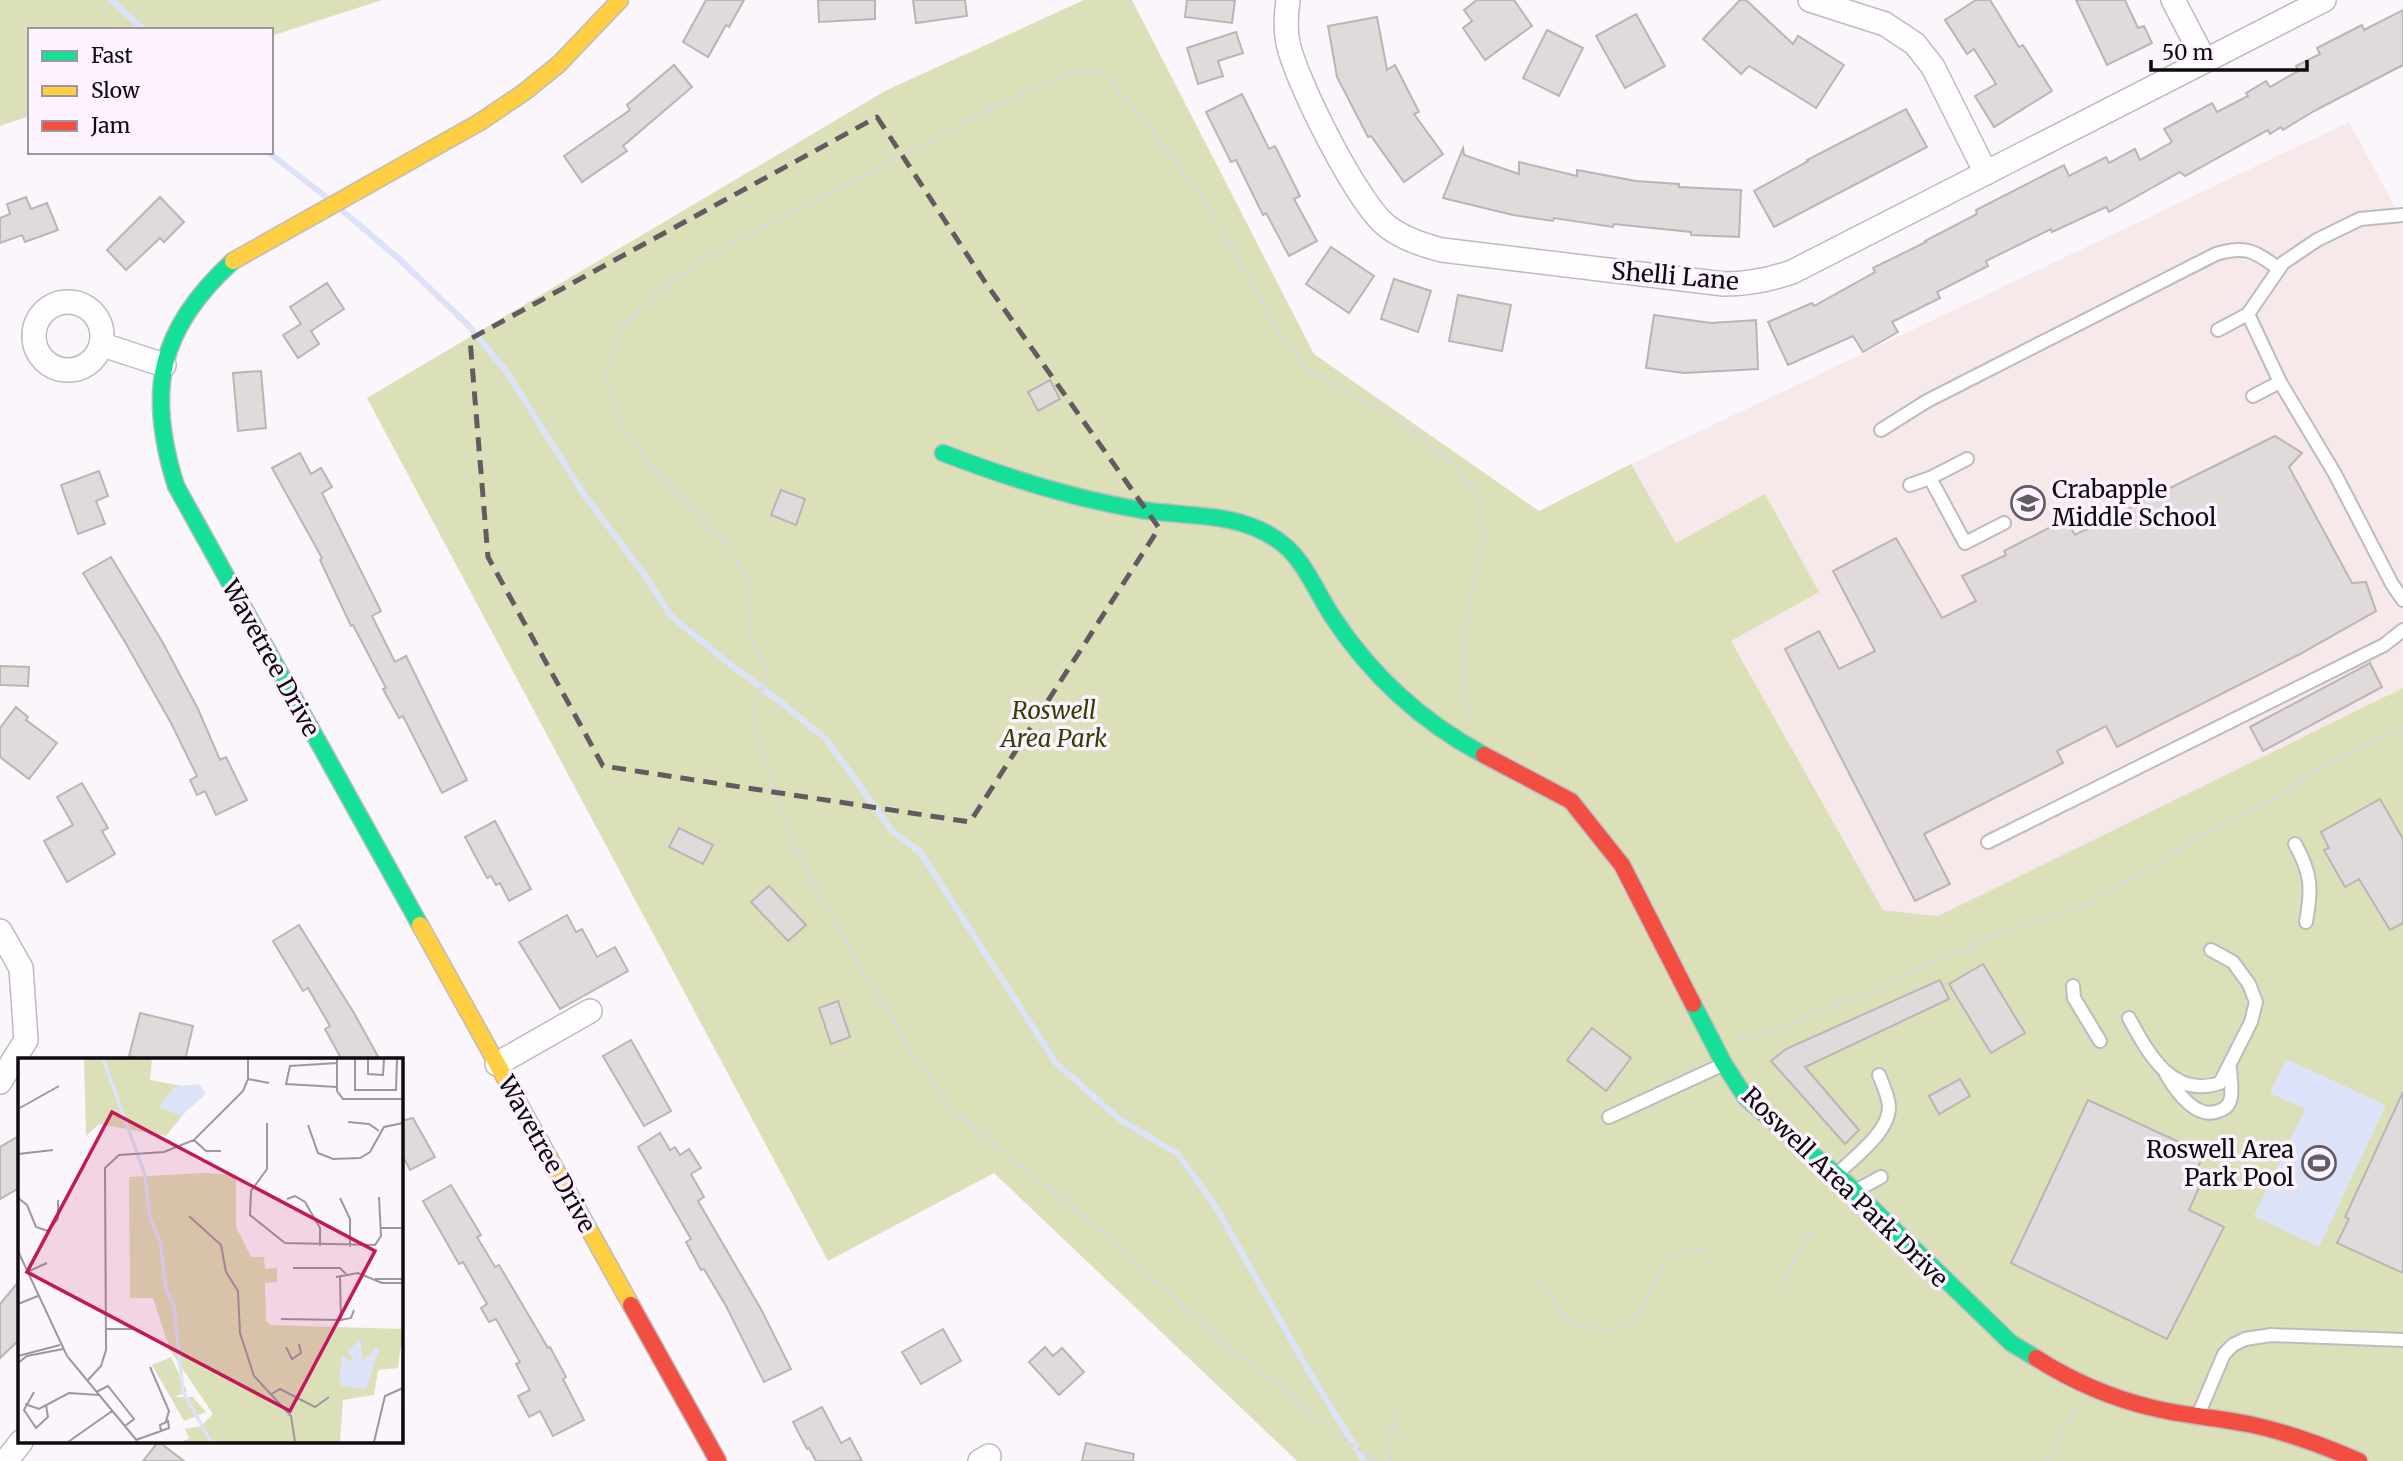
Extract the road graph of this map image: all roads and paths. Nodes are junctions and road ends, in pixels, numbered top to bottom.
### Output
1 (620, 0) edge
2 (1288, 0) edge
3 (1810, 0) edge
4 (2173, 0) edge
5 (2324, 0) edge
6 (2205, 61) junction
7 (1986, 173) junction
8 (2403, 215) edge
9 (2279, 269) junction
10 (2248, 314) junction
11 (2218, 330) dead end
12 (103, 345) dead end
13 (164, 365) junction
14 (2280, 382) junction
15 (2253, 396) dead end
16 (1881, 430) dead end
17 (943, 453) dead end
18 (1967, 459) dead end
19 (1930, 478) junction
20 (1910, 485) dead end
21 (2004, 523) dead end
22 (2403, 600) edge
23 (2403, 630) edge
24 (1468, 714) dead end
25 (2403, 729) edge
26 (1988, 842) dead end
27 (2295, 844) dead end
28 (2306, 922) dead end
29 (0, 931) edge
30 (2211, 950) dead end
31 (2073, 986) dead end
32 (590, 1011) dead end
33 (2129, 1018) dead end
34 (1739, 1039) dead end
35 (2100, 1041) dead end
36 (497, 1064) junction
37 (1724, 1064) junction
38 (2230, 1068) junction
39 (2165, 1073) junction
40 (1879, 1075) dead end
41 (0, 1082) edge
42 (1609, 1117) dead end
43 (1836, 1175) junction
44 (1881, 1177) dead end
45 (1854, 1192) junction
46 (1811, 1231) dead end
47 (1707, 1251) dead end
48 (1542, 1285) dead end
49 (1779, 1288) dead end
50 (2403, 1340) edge
51 (2074, 1410) dead end
52 (1398, 1411) dead end
53 (2197, 1417) junction
54 (19, 1444) edge
55 (6, 1461) edge
56 (718, 1461) edge
57 (1375, 1461) edge
58 (1390, 1461) edge
59 (2047, 1461) edge
60 (2359, 1461) edge

1 - 13 street, Wavetree Drive
2 - 7 street, Shelli Lane
3 - 7 street
4 - 6 street
5 - 6 street, Shelli Lane
6 - 7 street, Shelli Lane
8 - 9 lane
9 - 10 lane
9 - 16 lane
10 - 11 lane
10 - 14 lane
12 - 13 street
13 - 36 street, Wavetree Drive
14 - 15 lane
14 - 22 lane
17 - 37 street, Roswell Area Park Drive
18 - 19 lane
19 - 20 lane
19 - 21 lane
23 - 26 lane
24 - 57 path
25 - 34 path
27 - 28 lane
29 - 41 street
30 - 38 lane
31 - 35 lane
32 - 36 street
33 - 39 lane
36 - 56 street, Wavetree Drive
37 - 42 lane
37 - 43 street, Roswell Area Park Drive
38 - 39 lane
38 - 39 lane
40 - 43 lane
43 - 45 street, Roswell Area Park Drive
44 - 45 lane
45 - 53 street, Roswell Area Park Drive
46 - 49 path
47 - 48 path
50 - 53 lane
51 - 59 path
52 - 58 path
53 - 60 street, Roswell Area Park Drive
54 - 55 street

